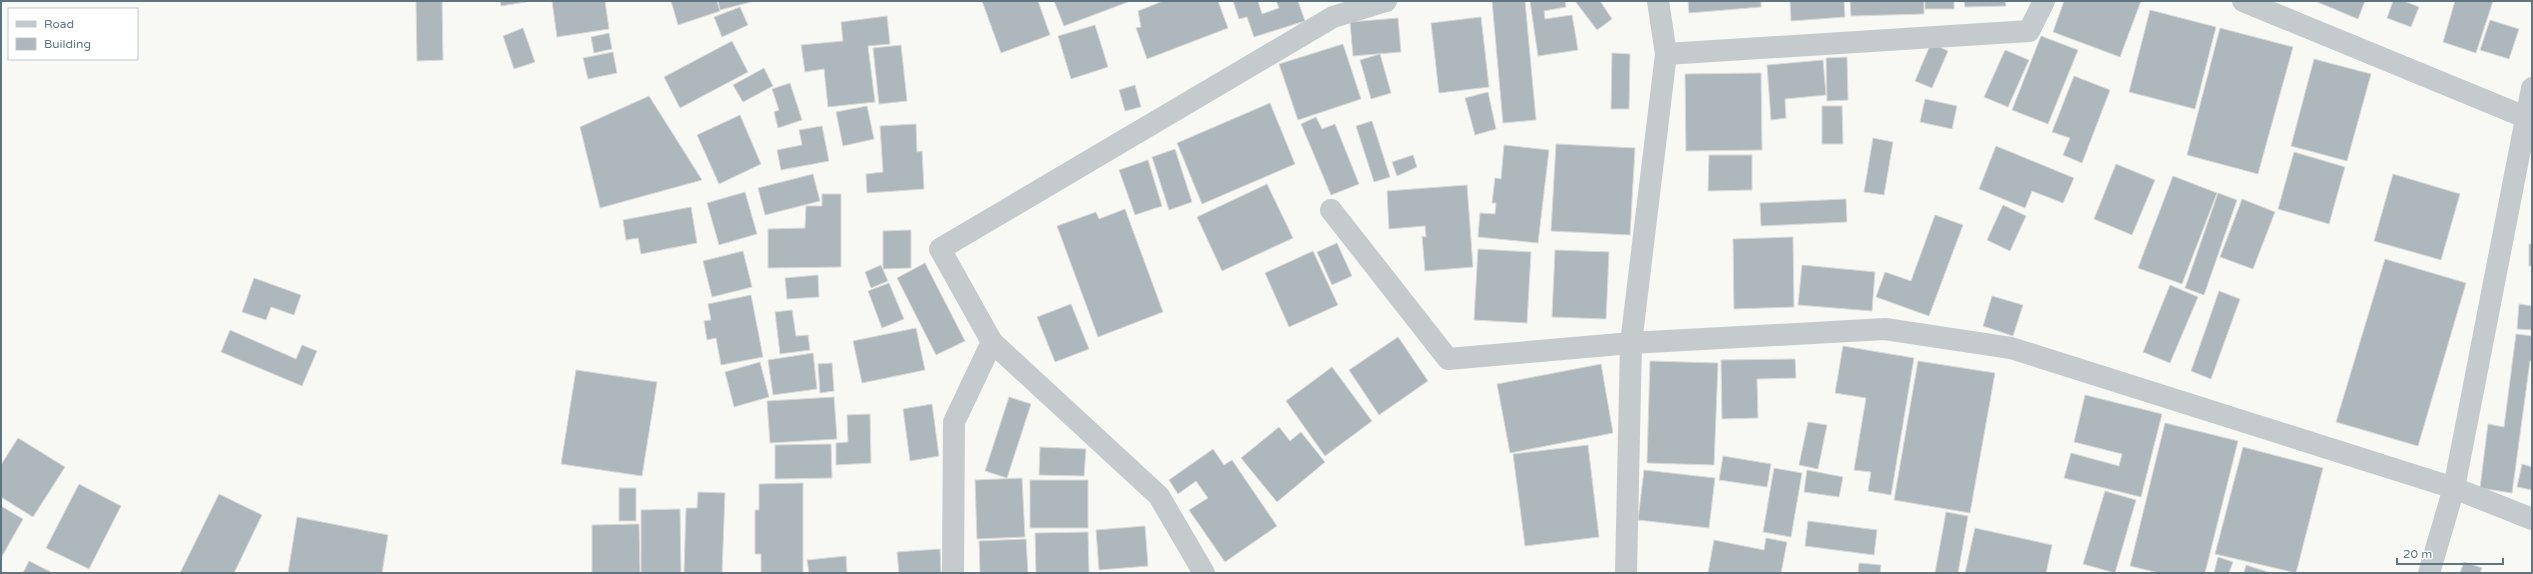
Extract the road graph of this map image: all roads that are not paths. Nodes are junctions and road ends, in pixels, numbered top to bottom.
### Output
1 (1386, 1) edge
2 (1658, 1) edge
3 (2044, 1) edge
4 (2243, 1) edge
5 (1666, 54) junction
6 (2532, 88) edge
7 (2525, 117) junction
8 (1331, 210) dead end
9 (992, 342) junction
10 (1631, 343) junction
11 (2454, 488) junction
12 (2532, 519) edge
13 (953, 573) edge
14 (1204, 573) edge
15 (1626, 573) edge
16 (2430, 573) edge

1 - 9 street
2 - 5 street
3 - 5 street
4 - 7 street
5 - 10 street
6 - 7 street
7 - 11 street
8 - 10 street
9 - 13 street
9 - 14 street
10 - 11 street
10 - 15 street
11 - 12 street
11 - 16 street

